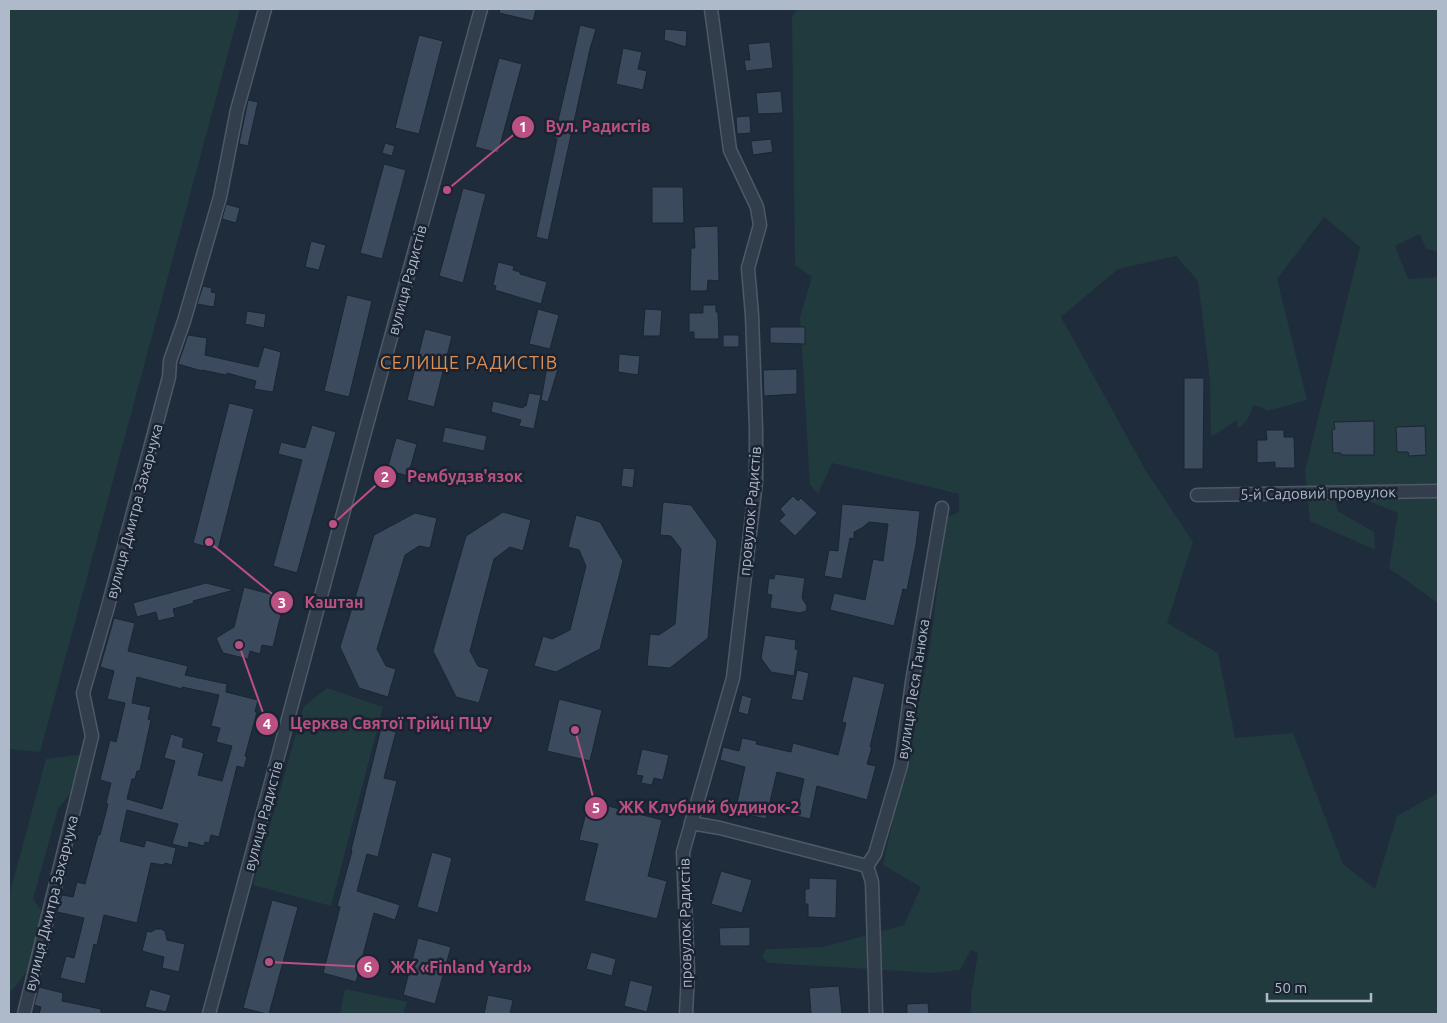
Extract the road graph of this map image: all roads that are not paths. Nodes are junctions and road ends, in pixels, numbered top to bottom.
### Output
1 (265, 9) edge
2 (481, 9) edge
3 (711, 9) edge
4 (1438, 491) edge
5 (1197, 494) dead end
6 (942, 508) dead end
7 (691, 823) junction
8 (867, 866) junction
9 (24, 1014) edge
10 (209, 1014) edge
11 (686, 1014) edge
12 (876, 1014) edge

1 - 9 street, вулиця Дмитра Захарчука
2 - 10 street, вулиця Радистів
3 - 7 street, провулок Радистів
4 - 5 street, 5-й Садовий провулок
6 - 8 street, вулиця Леся Танюка
7 - 8 street
7 - 11 street, провулок Радистів
8 - 12 street

